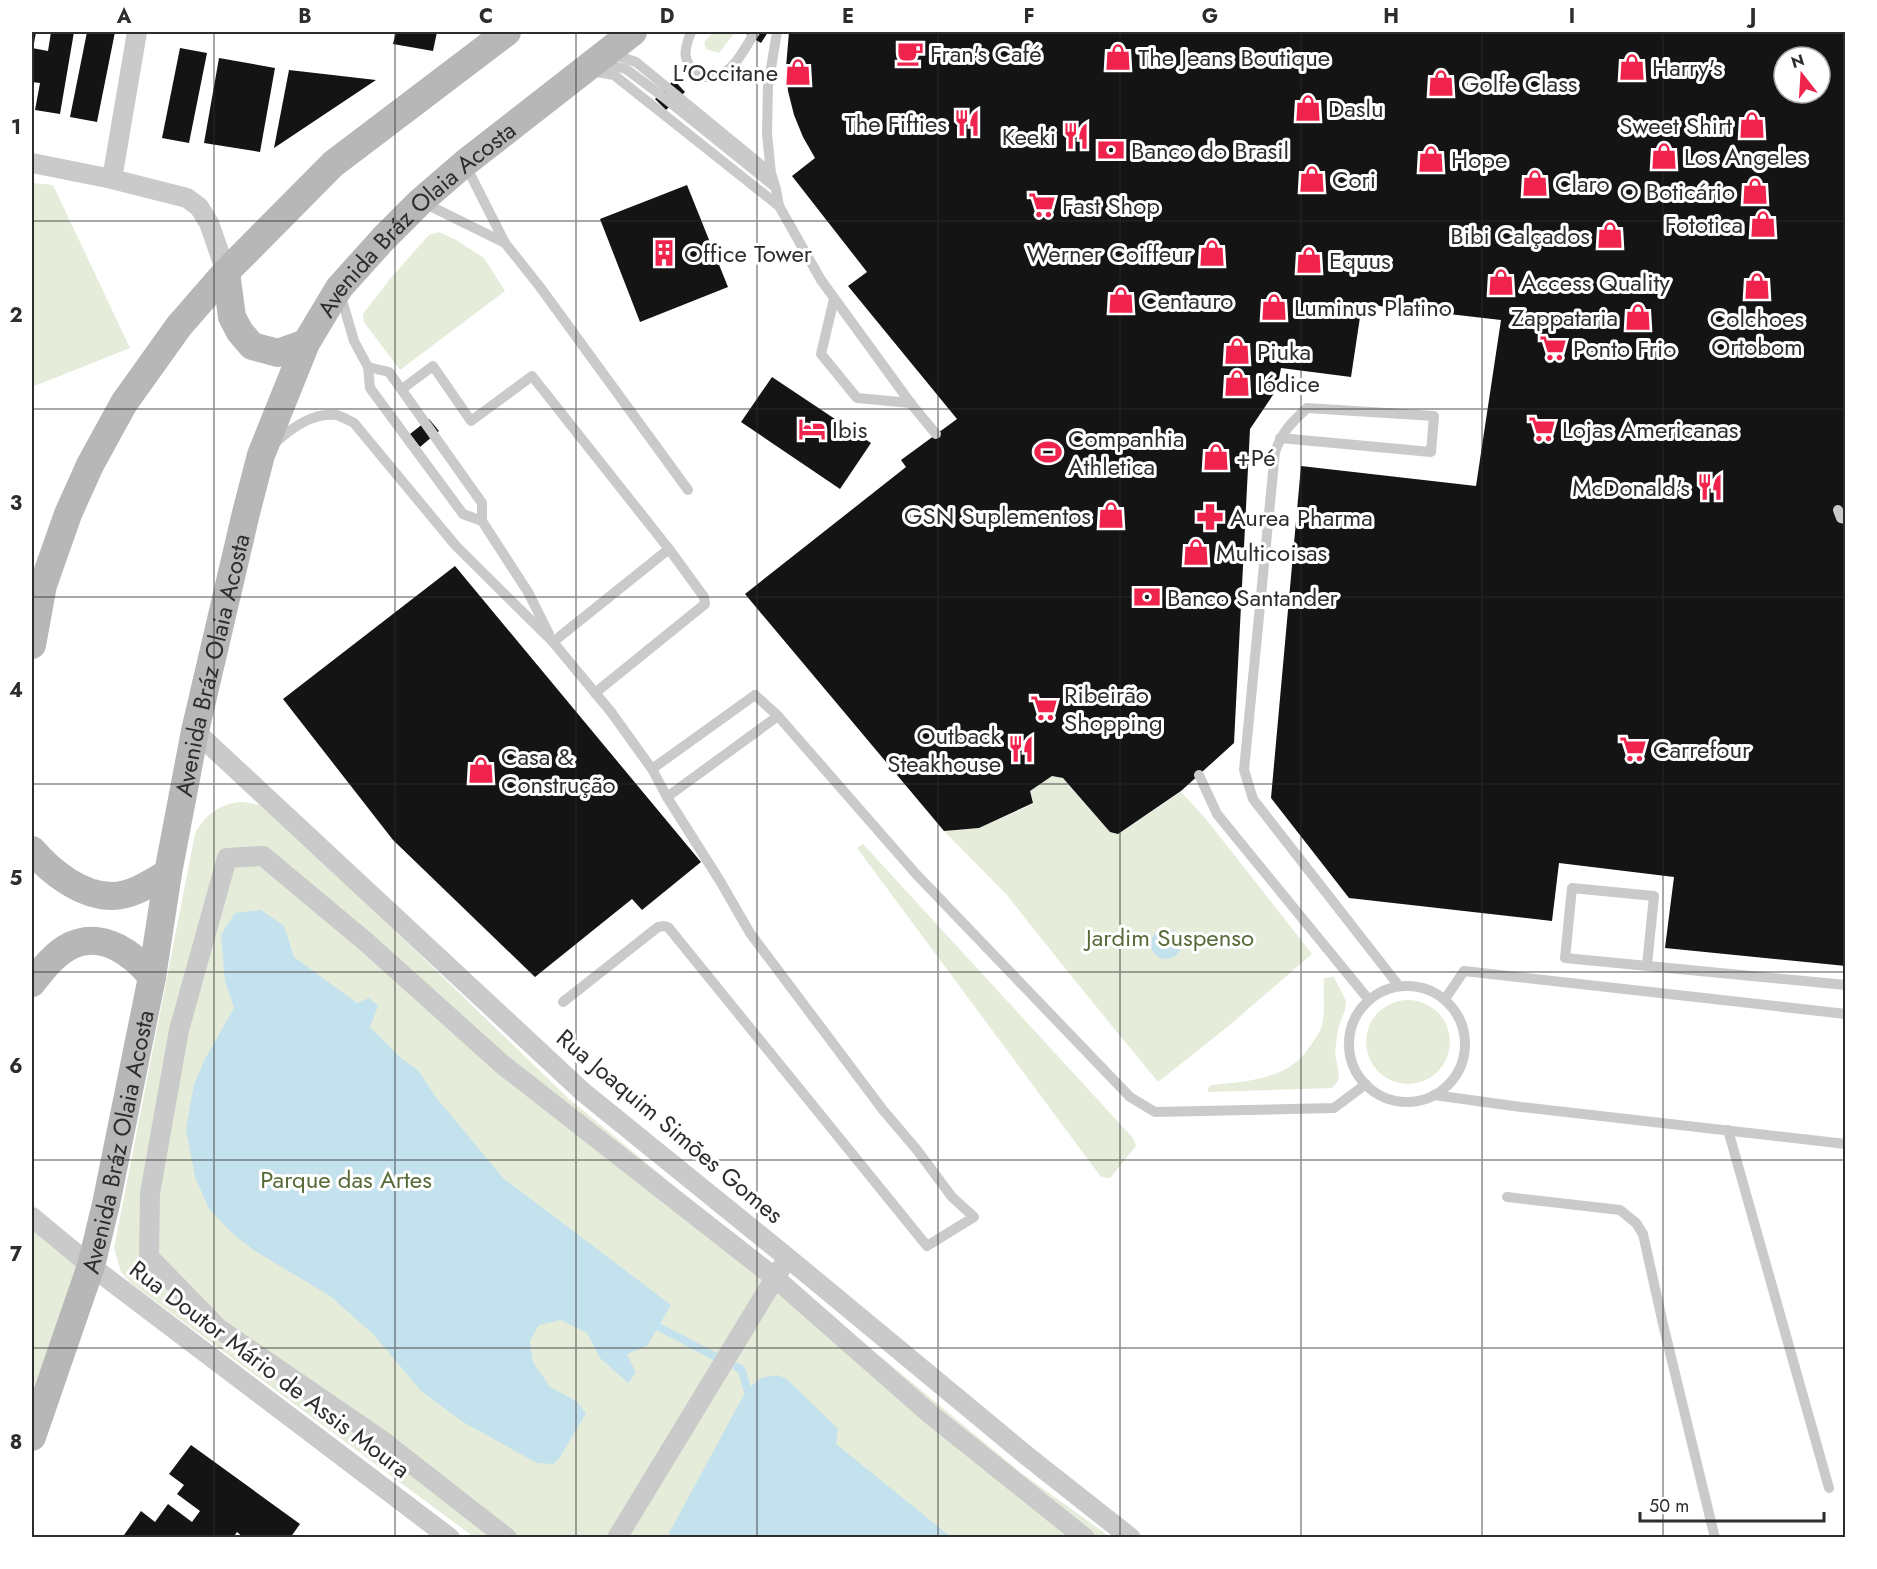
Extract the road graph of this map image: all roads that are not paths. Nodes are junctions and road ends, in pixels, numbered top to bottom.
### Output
1 (137, 32) edge
2 (507, 32) edge
3 (633, 32) edge
4 (691, 32) edge
5 (755, 32) edge
6 (777, 32) edge
7 (484, 40) edge
8 (586, 68) junction
9 (32, 163) edge
10 (465, 163) junction
11 (771, 173) junction
12 (112, 178) junction
13 (776, 189) junction
14 (421, 201) junction
15 (779, 206) junction
16 (505, 243) junction
17 (226, 272) junction
18 (339, 288) junction
19 (834, 298) junction
20 (306, 342) junction
21 (368, 367) junction
22 (402, 389) junction
23 (911, 403) junction
24 (936, 434) dead end
25 (1280, 438) junction
26 (261, 455) junction
27 (688, 490) dead end
28 (1838, 510) dead end
29 (1845, 519) edge
30 (482, 521) junction
31 (669, 549) junction
32 (553, 642) junction
33 (32, 645) edge
34 (595, 693) junction
35 (778, 716) junction
36 (195, 731) junction
37 (652, 768) junction
38 (1199, 776) dead end
39 (667, 796) junction
40 (32, 850) edge
41 (168, 873) junction
42 (1647, 965) junction
43 (152, 977) junction
44 (32, 983) edge
45 (1845, 985) edge
46 (1399, 986) junction
47 (1445, 999) junction
48 (1369, 1000) junction
49 (562, 1002) dead end
50 (1845, 1014) edge
51 (1366, 1084) junction
52 (1434, 1095) junction
53 (1728, 1130) junction
54 (1845, 1144) edge
55 (1507, 1197) dead end
56 (32, 1217) edge
57 (788, 1257) junction
58 (91, 1266) junction
59 (774, 1278) junction
60 (32, 1437) edge
61 (1829, 1488) dead end
62 (503, 1534) edge
63 (450, 1538) edge
64 (521, 1538) edge
65 (617, 1538) edge
66 (1085, 1538) edge
67 (1131, 1538) edge
68 (1714, 1538) edge

1 - 12 street
2 - 7 street
3 - 8 street, Avenida Bráz Olaia Acosta
4 - 5 lane
6 - 11 lane
7 - 17 street
8 - 10 street, Avenida Bráz Olaia Acosta
8 - 11 lane
8 - 13 lane
8 - 15 lane
9 - 12 street
10 - 14 street, Avenida Bráz Olaia Acosta
10 - 16 lane
11 - 13 lane
12 - 17 street
13 - 15 lane
14 - 16 lane
14 - 18 street, Avenida Bráz Olaia Acosta
15 - 19 lane
16 - 27 lane
17 - 20 street
17 - 33 street
18 - 20 street, Avenida Bráz Olaia Acosta
18 - 21 lane
19 - 23 lane
19 - 23 lane
20 - 26 street, Avenida Bráz Olaia Acosta
21 - 22 lane
21 - 30 lane
22 - 30 lane
22 - 31 lane
23 - 24 lane
25 - 25 lane
25 - 46 lane
26 - 32 lane
26 - 36 street, Avenida Bráz Olaia Acosta
28 - 29 lane
30 - 32 lane
31 - 32 lane
31 - 34 lane
32 - 34 lane
34 - 37 lane
35 - 37 lane
35 - 39 lane
35 - 51 lane
36 - 41 street, Avenida Bráz Olaia Acosta
36 - 57 street, Rua Joaquim Simões Gomes
37 - 39 lane
38 - 48 lane
39 - 49 lane
40 - 41 street
41 - 43 street, Avenida Bráz Olaia Acosta
42 - 42 lane
42 - 45 lane
43 - 44 street
43 - 58 street, Avenida Bráz Olaia Acosta
46 - 47 lane
46 - 48 lane
47 - 50 lane
47 - 52 lane
48 - 51 lane
51 - 52 lane
52 - 53 lane
53 - 54 lane
53 - 61 lane
55 - 68 lane
56 - 58 street, Rua Doutor Mário de Assis Moura
57 - 59 street
57 - 67 street, Rua Joaquim Simões Gomes
58 - 60 street, Avenida Bráz Olaia Acosta
58 - 63 street, Rua Doutor Mário de Assis Moura
59 - 62 street
59 - 65 street
59 - 66 street
62 - 64 street

